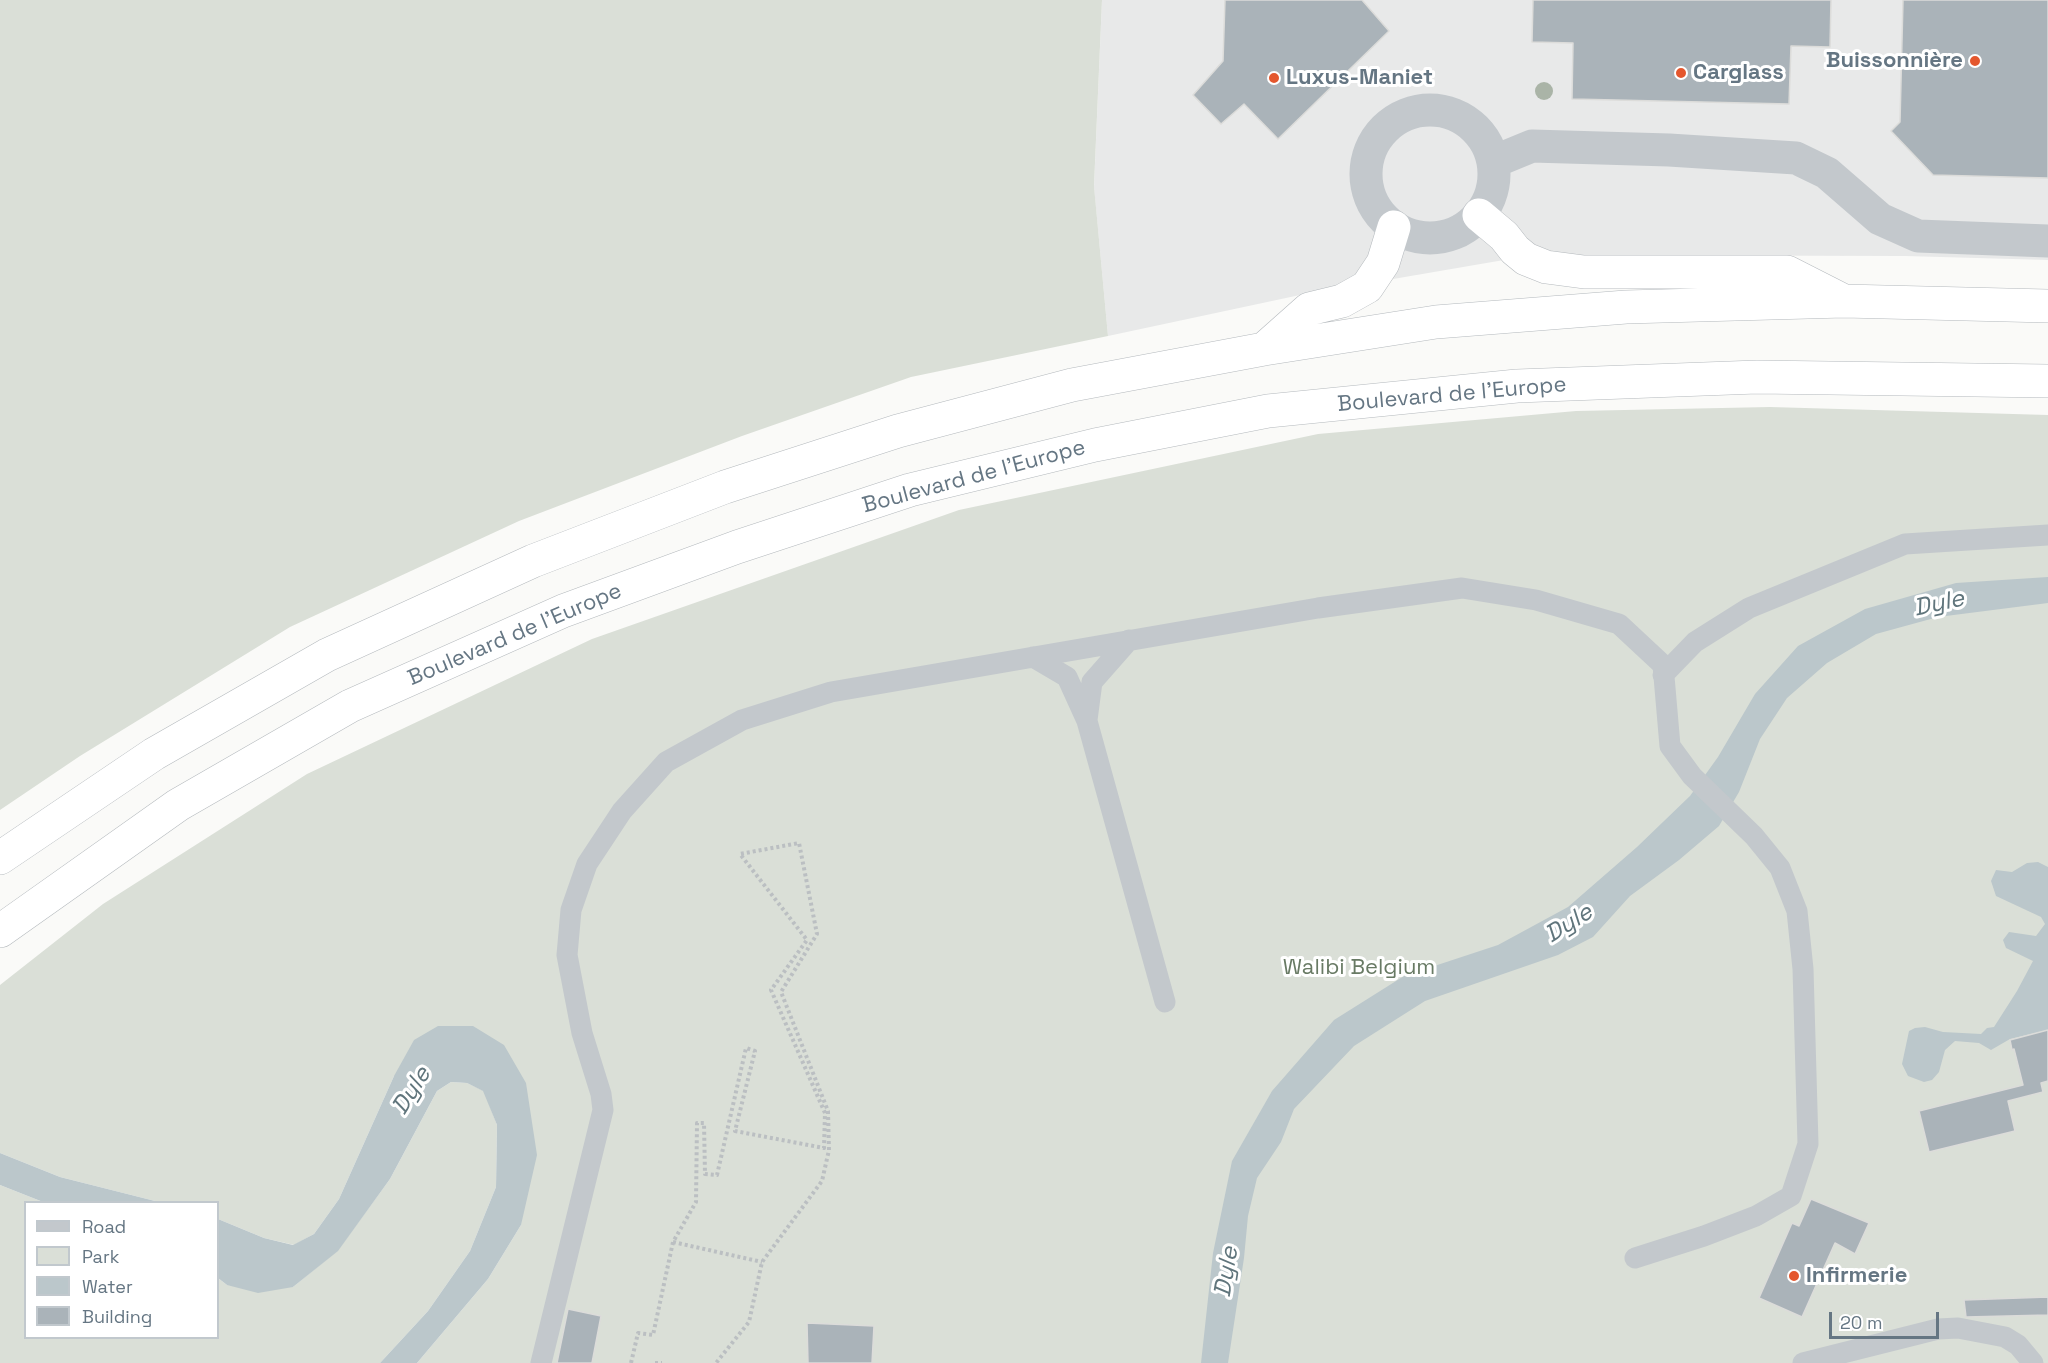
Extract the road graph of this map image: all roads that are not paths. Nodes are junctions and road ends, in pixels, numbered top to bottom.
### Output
1 (1493, 162) junction
2 (1479, 215) junction
3 (1394, 227) junction
4 (2048, 241) edge
5 (1844, 301) junction
6 (2048, 306) edge
7 (1264, 348) junction
8 (2048, 381) edge
9 (2048, 535) edge
10 (1129, 640) junction
11 (1033, 657) junction
12 (1663, 675) junction
13 (1087, 721) junction
14 (0, 858) edge
15 (0, 931) edge
16 (1165, 1002) dead end
17 (1635, 1258) dead end
18 (541, 1363) edge
19 (1803, 1363) edge
20 (2034, 1363) edge

1 - 2 street
1 - 3 street
1 - 4 street
2 - 3 street
2 - 5 highway
3 - 7 highway
5 - 6 highway
5 - 7 highway
7 - 14 highway
8 - 15 highway, Boulevard de l'Europe
9 - 12 lane
10 - 11 lane
10 - 12 lane
10 - 13 lane
11 - 13 lane
11 - 18 lane
12 - 17 lane
13 - 16 lane
19 - 20 lane

